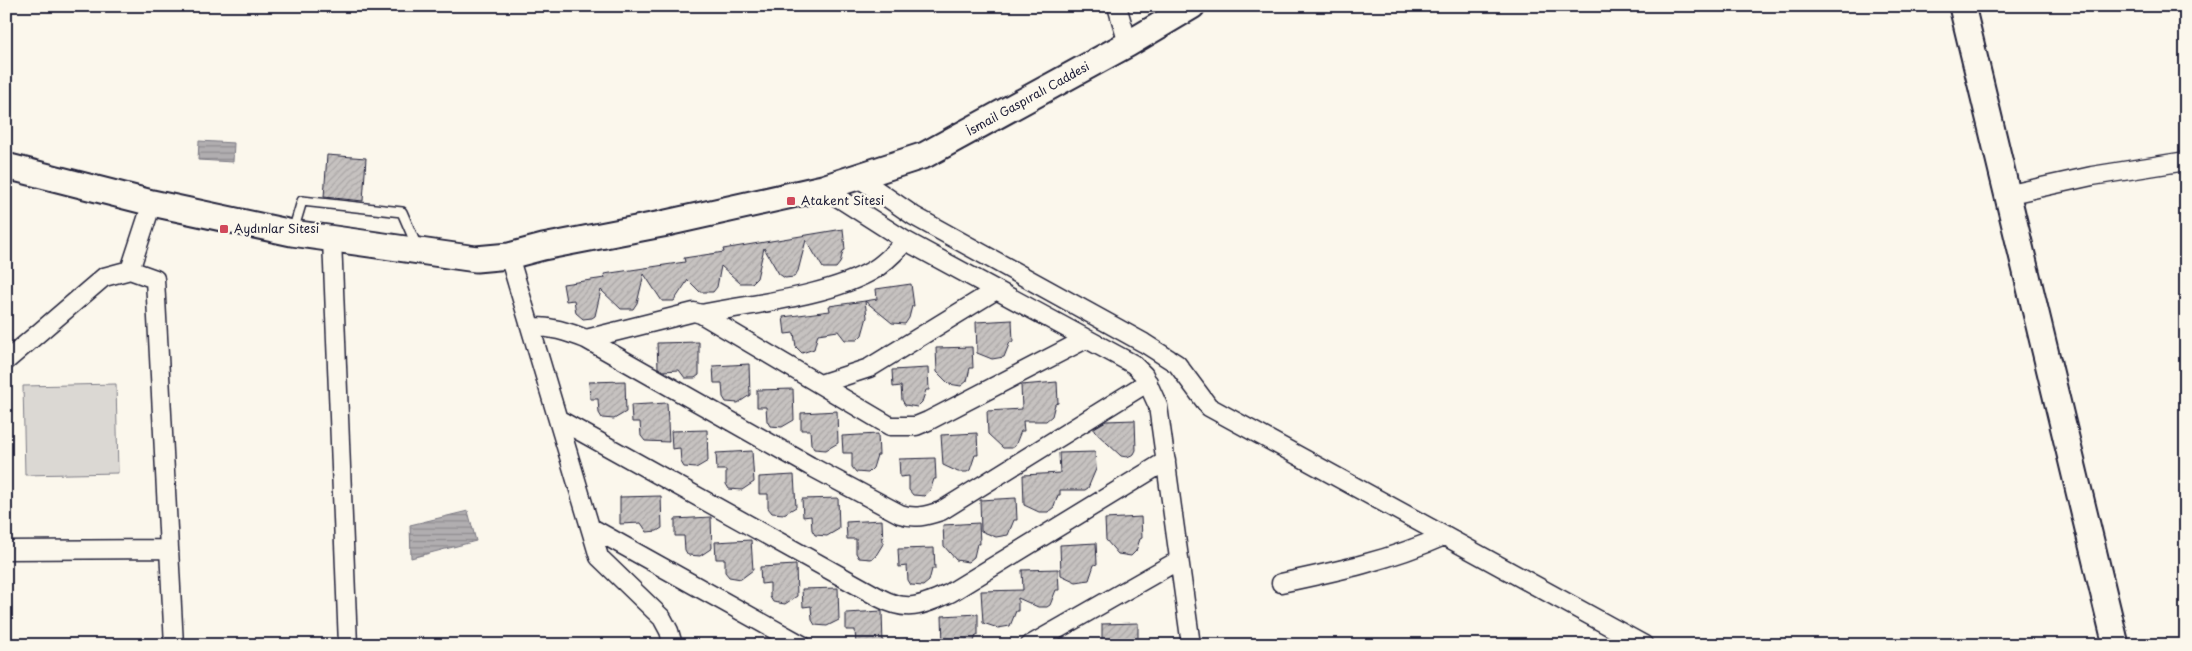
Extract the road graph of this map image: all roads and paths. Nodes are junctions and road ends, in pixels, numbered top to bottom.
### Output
1 (1117, 6) edge
2 (1192, 6) edge
3 (1962, 6) edge
4 (1128, 44) junction
5 (2186, 161) edge
6 (6, 166) edge
7 (856, 176) junction
8 (823, 188) junction
9 (2006, 195) junction
10 (152, 203) junction
11 (292, 233) junction
12 (332, 239) junction
13 (906, 241) junction
14 (419, 251) junction
15 (509, 256) junction
16 (130, 270) junction
17 (996, 290) junction
18 (701, 314) junction
19 (530, 327) junction
20 (586, 339) junction
21 (1086, 339) junction
22 (6, 360) edge
23 (1148, 382) junction
24 (820, 384) junction
25 (558, 419) junction
26 (1166, 461) junction
27 (590, 527) junction
28 (1444, 536) junction
29 (169, 548) junction
30 (6, 550) edge
31 (1179, 560) junction
32 (1281, 583) dead end
33 (1189, 644) edge
34 (174, 645) edge
35 (348, 645) edge
36 (673, 645) edge
37 (802, 645) edge
38 (1030, 645) edge
39 (1644, 645) edge
40 (2116, 645) edge

1 - 4 street
2 - 4 main road, İsmail Gaspıralı Caddesi
3 - 9 main road
4 - 7 main road, İsmail Gaspıralı Caddesi
5 - 9 street
6 - 10 main road, İsmail Gaspıralı Caddesi
7 - 8 main road, İsmail Gaspıralı Caddesi
7 - 28 street
8 - 13 street
8 - 15 main road, İsmail Gaspıralı Caddesi
9 - 40 main road
10 - 11 main road, İsmail Gaspıralı Caddesi
10 - 16 street
11 - 12 main road, İsmail Gaspıralı Caddesi
11 - 14 lane
12 - 14 main road, İsmail Gaspıralı Caddesi
12 - 35 street
13 - 17 street
13 - 18 street
14 - 15 main road, İsmail Gaspıralı Caddesi
15 - 19 street
16 - 22 street
16 - 29 street
17 - 21 street
17 - 24 street
18 - 20 street
18 - 24 street
19 - 20 street
19 - 25 street
20 - 23 street
21 - 23 street
21 - 24 street
23 - 26 street
25 - 26 street
25 - 27 street
26 - 31 street
27 - 36 street
27 - 37 street
28 - 32 street
28 - 39 street
29 - 30 street
29 - 34 street
31 - 33 street
31 - 38 street

